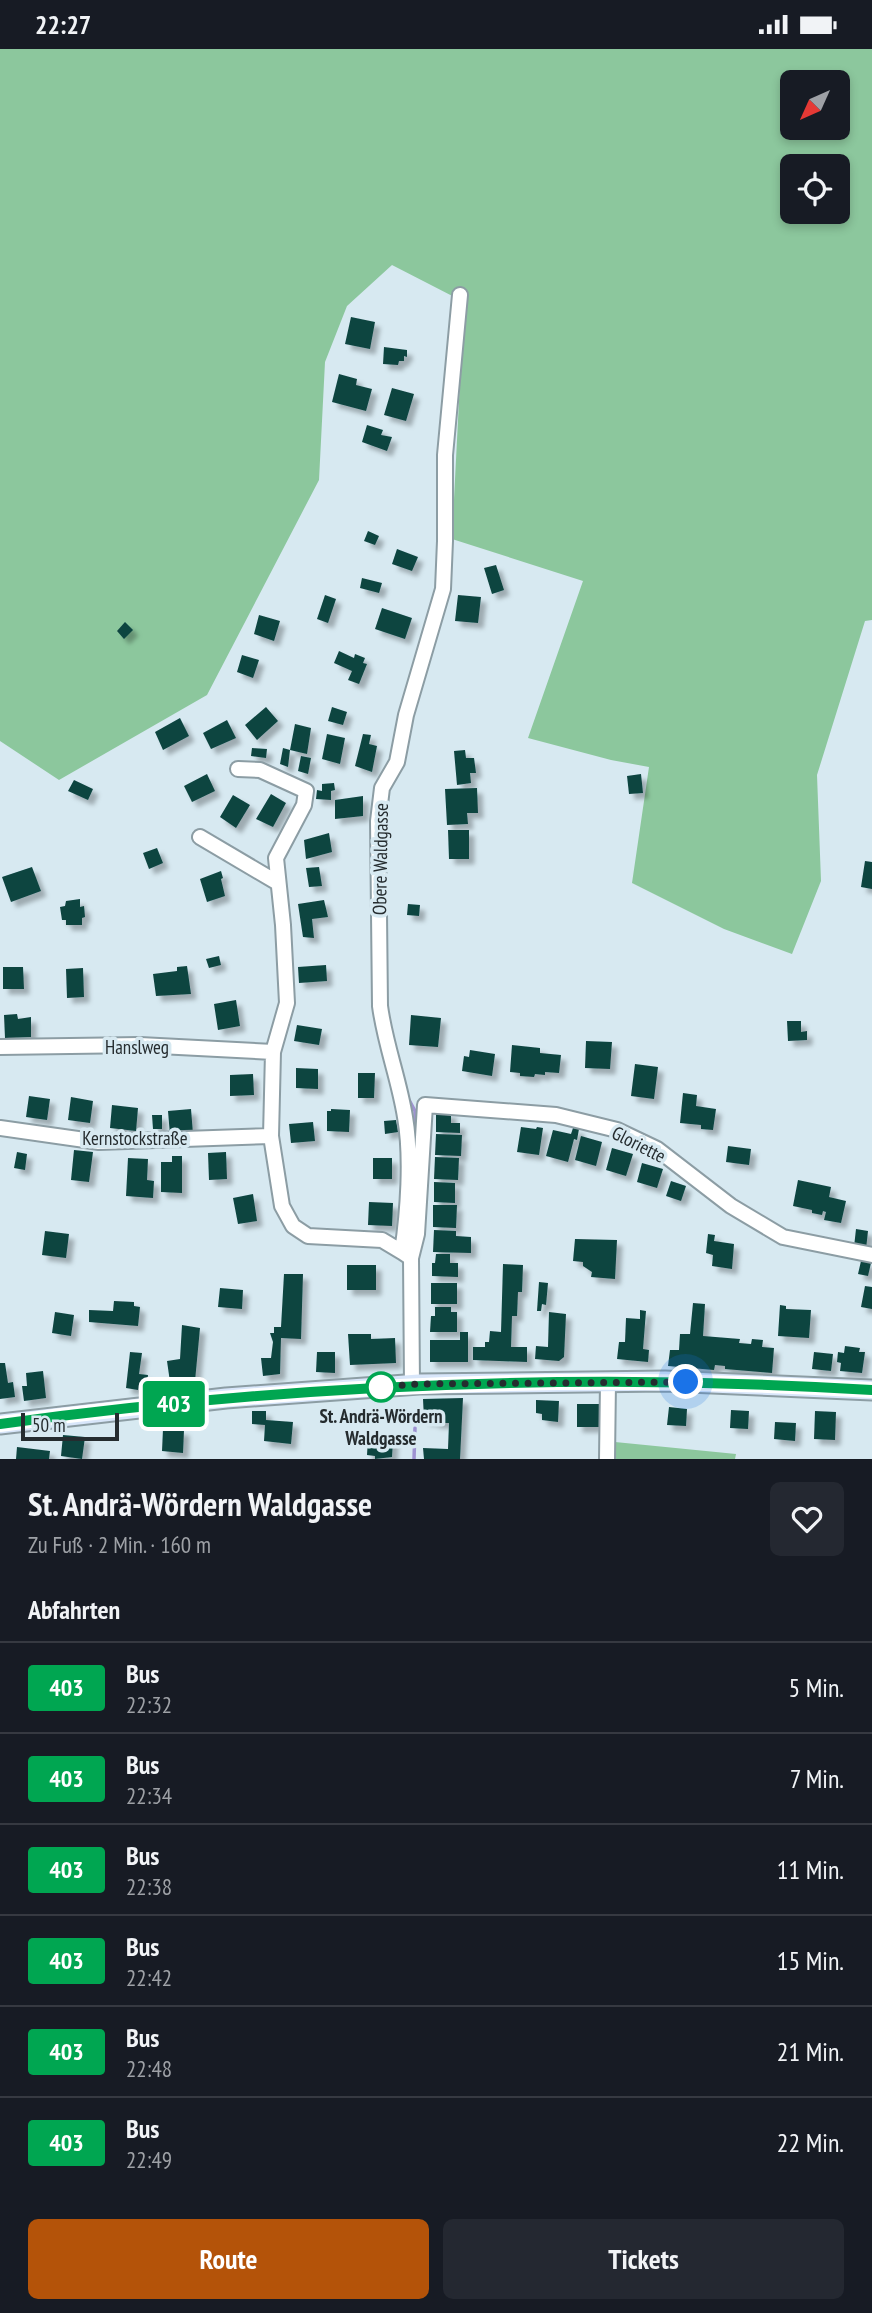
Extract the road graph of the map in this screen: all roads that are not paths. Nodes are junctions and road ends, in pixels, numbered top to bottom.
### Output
1 (460, 295) dead end
2 (238, 769) dead end
3 (200, 837) dead end
4 (278, 883) junction
5 (0, 1047) edge
6 (273, 1052) junction
7 (425, 1105) joint
8 (0, 1128) edge
9 (271, 1136) junction
10 (406, 1255) junction
11 (872, 1255) edge
12 (608, 1382) junction
13 (412, 1385) junction
14 (872, 1390) edge
15 (0, 1424) edge
16 (607, 1459) edge

1 - 10 street, Obere Waldgasse
2 - 4 street
3 - 4 street
4 - 6 street
5 - 6 street, Hanslweg
6 - 9 street
7 - 10 street, Obere Waldgasse
7 - 11 street, Gloriette
8 - 9 street, Kernstockstraße
9 - 10 street
10 - 13 street, Obere Waldgasse
12 - 13 main road
12 - 14 main road
12 - 16 street
13 - 15 main road

